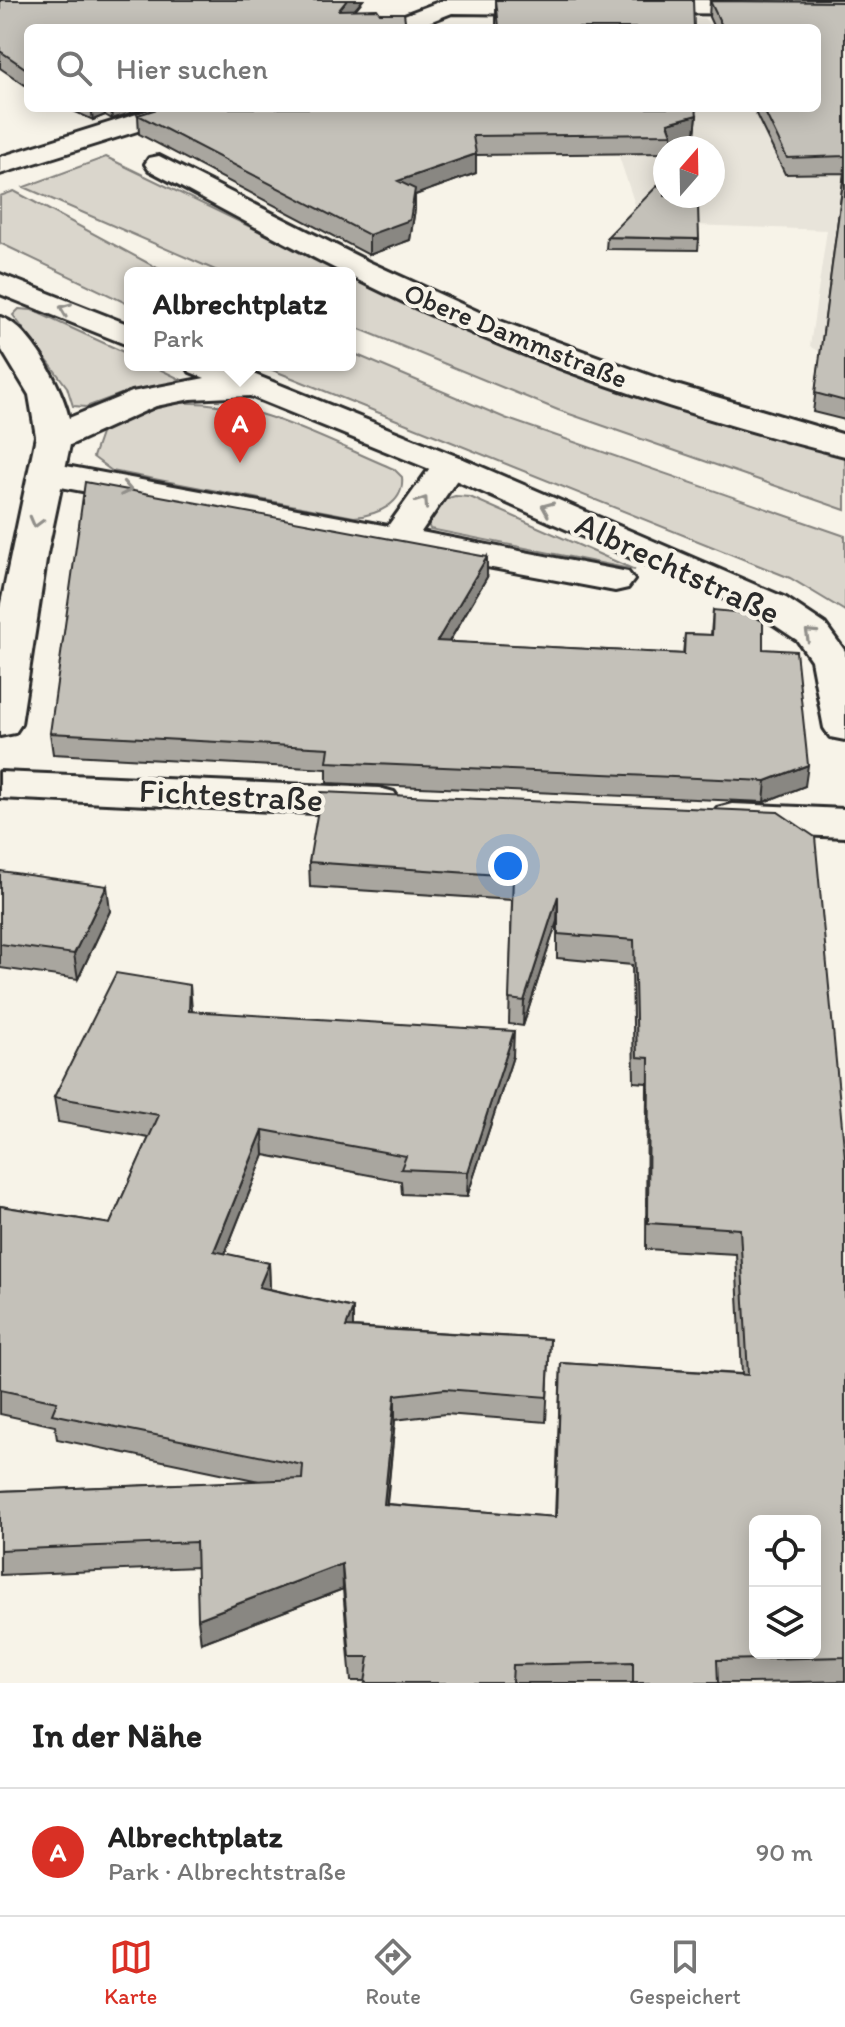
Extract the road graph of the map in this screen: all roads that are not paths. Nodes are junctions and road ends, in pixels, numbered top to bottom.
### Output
1 (447, 3) edge
2 (608, 6) edge
3 (582, 7) edge
4 (845, 7) edge
5 (401, 24) edge
6 (171, 112) edge
7 (159, 164) dead end
8 (0, 166) edge
9 (356, 267) edge
10 (356, 267) edge
11 (0, 283) edge
12 (0, 327) edge
13 (124, 334) edge
14 (217, 371) edge
15 (261, 389) junction
16 (845, 446) edge
17 (51, 457) junction
18 (449, 465) junction
19 (397, 540) junction
20 (615, 580) dead end
21 (0, 724) edge
22 (845, 728) edge
23 (0, 785) edge
24 (411, 803) edge
25 (697, 817) edge
26 (845, 823) edge

1 - 3 street
1 - 5 street
2 - 4 street
6 - 8 street
7 - 9 street, Obere Dammstraße
10 - 16 street, Obere Dammstraße
13 -> 11 street
12 - 17 street
14 - 15 street, Albrechtstraße
15 - 17 street
15 - 18 street, Albrechtstraße
17 -> 19 street, Albrechtstraße
17 -> 21 street
19 -> 18 street
22 -> 18 street, Albrechtstraße
19 - 20 street, Albrechtstraße
23 - 24 street, Fichtestraße
25 - 26 street

